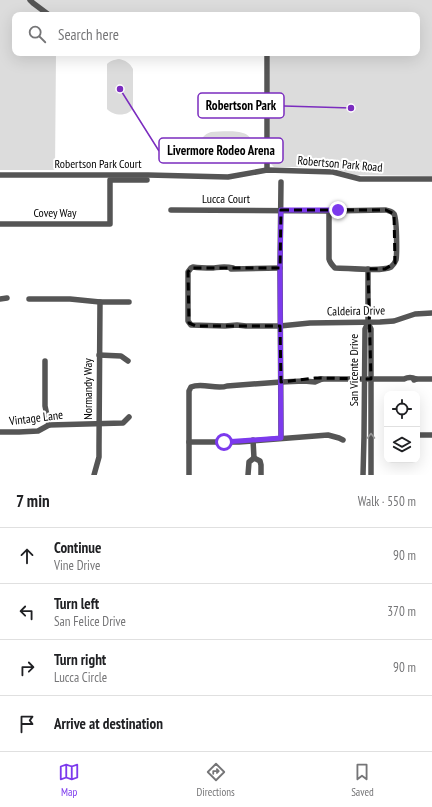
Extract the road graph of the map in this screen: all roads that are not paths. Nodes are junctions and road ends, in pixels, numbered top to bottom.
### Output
1 (30, 0) edge
2 (45, 12) edge
3 (267, 56) edge
4 (267, 170) junction
5 (0, 175) edge
6 (432, 179) edge
7 (147, 180) dead end
8 (281, 182) dead end
9 (171, 210) dead end
10 (281, 210) junction
11 (329, 210) junction
12 (0, 224) edge
13 (280, 268) junction
14 (368, 269) junction
15 (7, 298) dead end
16 (0, 299) edge
17 (29, 299) dead end
18 (100, 302) junction
19 (129, 302) dead end
20 (432, 313) edge
21 (368, 323) junction
22 (280, 326) junction
23 (99, 355) junction
24 (45, 361) dead end
25 (128, 361) dead end
26 (368, 379) junction
27 (432, 379) edge
28 (281, 382) junction
29 (129, 417) dead end
30 (100, 423) junction
31 (49, 425) junction
32 (0, 432) edge
33 (420, 435) edge
34 (432, 435) edge
35 (281, 438) junction
36 (253, 440) junction
37 (343, 440) dead end
38 (189, 442) junction
39 (254, 458) junction
40 (94, 475) edge
41 (189, 475) edge
42 (248, 475) edge
43 (261, 475) edge
44 (364, 475) edge
45 (371, 475) edge

1 - 2 street
3 - 4 street
4 - 5 street, Robertson Park Court
4 - 6 street, Robertson Park Road
7 - 12 street, Covey Way
8 - 10 street
9 - 10 street, Lucca Court
10 - 11 street, Lucca Court
10 - 13 street
11 - 14 street
11 - 14 street, Lucca Court
13 - 22 street
13 - 22 street, Caldeira Drive
14 - 21 street, San Vicente Drive
15 - 16 street
17 - 18 street
18 - 19 street
18 - 23 street, Normandy Way
20 - 21 street, Caldeira Drive
21 - 22 street, Caldeira Drive
21 - 26 street, San Vicente Drive
22 - 28 street
23 - 25 street
23 - 30 street, Normandy Way
24 - 31 street
26 - 27 street
26 - 28 street
26 - 44 street, San Vicente Drive
45 -> 26 street, San Vicente Drive
28 - 35 street
28 - 38 street
29 - 30 street, Vintage Lane
30 - 31 street, Vintage Lane
30 - 40 street, Normandy Way
31 - 32 street, Vintage Lane
33 - 34 street
35 - 36 street
35 - 37 street
36 - 38 street
36 - 39 street
38 - 41 street
39 - 42 street
39 - 43 street

